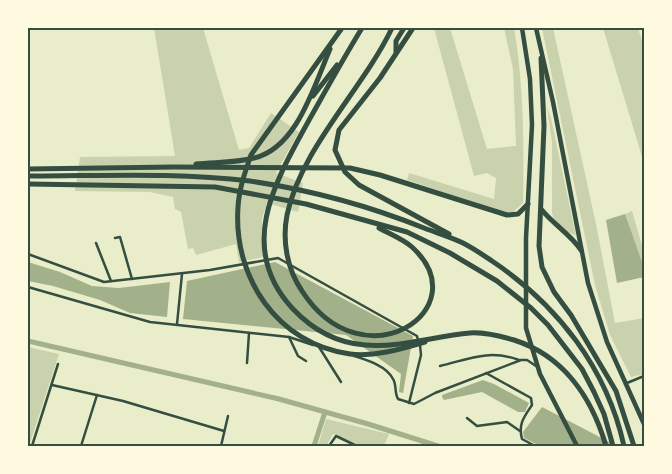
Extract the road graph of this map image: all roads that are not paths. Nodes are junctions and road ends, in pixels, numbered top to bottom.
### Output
1 (342, 28) edge
2 (362, 28) edge
3 (392, 28) edge
4 (398, 28) edge
5 (404, 28) edge
6 (413, 28) edge
7 (523, 28) edge
8 (536, 28) edge
9 (388, 36) junction
10 (334, 40) junction
11 (396, 52) junction
12 (344, 57) junction
13 (541, 58) junction
14 (306, 104) junction
15 (174, 166) junction
16 (28, 169) edge
17 (28, 176) edge
18 (28, 184) edge
19 (528, 204) junction
20 (541, 209) junction
21 (372, 224) junction
22 (115, 238) dead end
23 (96, 243) dead end
24 (464, 243) junction
25 (581, 250) junction
26 (28, 254) edge
27 (182, 274) junction
28 (132, 279) junction
29 (111, 281) junction
30 (28, 287) edge
31 (177, 324) junction
32 (249, 332) junction
33 (289, 337) junction
34 (439, 337) junction
35 (319, 347) junction
36 (521, 360) junction
37 (306, 361) dead end
38 (247, 363) dead end
39 (58, 364) dead end
40 (440, 366) dead end
41 (538, 366) junction
42 (486, 373) junction
43 (644, 376) edge
44 (341, 382) dead end
45 (627, 383) junction
46 (52, 385) junction
47 (97, 394) junction
48 (409, 403) junction
49 (228, 416) dead end
50 (467, 418) dead end
51 (644, 424) edge
52 (224, 431) junction
53 (520, 431) junction
54 (32, 446) edge
55 (81, 446) edge
56 (221, 446) edge
57 (330, 446) edge
58 (357, 446) edge
59 (535, 446) edge
60 (577, 446) edge
61 (606, 446) edge
62 (613, 446) edge
63 (624, 446) edge
64 (634, 446) edge

1 - 10 highway
2 - 12 highway
3 - 9 highway
4 - 9 highway
5 - 11 highway
6 - 11 highway
7 - 19 main road
8 - 13 main road
9 - 21 highway
10 - 14 highway
10 - 34 highway
11 - 24 highway
12 - 14 highway
12 - 34 highway
13 - 20 highway
13 - 25 main road
14 - 15 highway
15 - 16 highway
15 - 19 highway
17 - 24 highway
18 - 21 highway
19 - 41 main road
20 - 25 highway
20 - 64 highway
21 - 62 highway
22 - 28 street
23 - 29 street
24 - 63 highway
25 - 45 main road
26 - 29 street
27 - 28 street
27 - 31 street
27 - 48 street
28 - 29 street
30 - 31 street
31 - 32 street
32 - 33 street
32 - 38 street
33 - 35 street
33 - 37 street
34 - 61 highway
35 - 44 street
35 - 48 street
36 - 40 street
36 - 41 street
36 - 42 street
39 - 46 street
41 - 60 main road
42 - 48 street
42 - 53 street
43 - 45 street
45 - 51 main road
46 - 47 street
46 - 54 street
47 - 52 street
47 - 55 street
49 - 52 street
50 - 53 street
52 - 56 street
53 - 59 street
57 - 58 street

